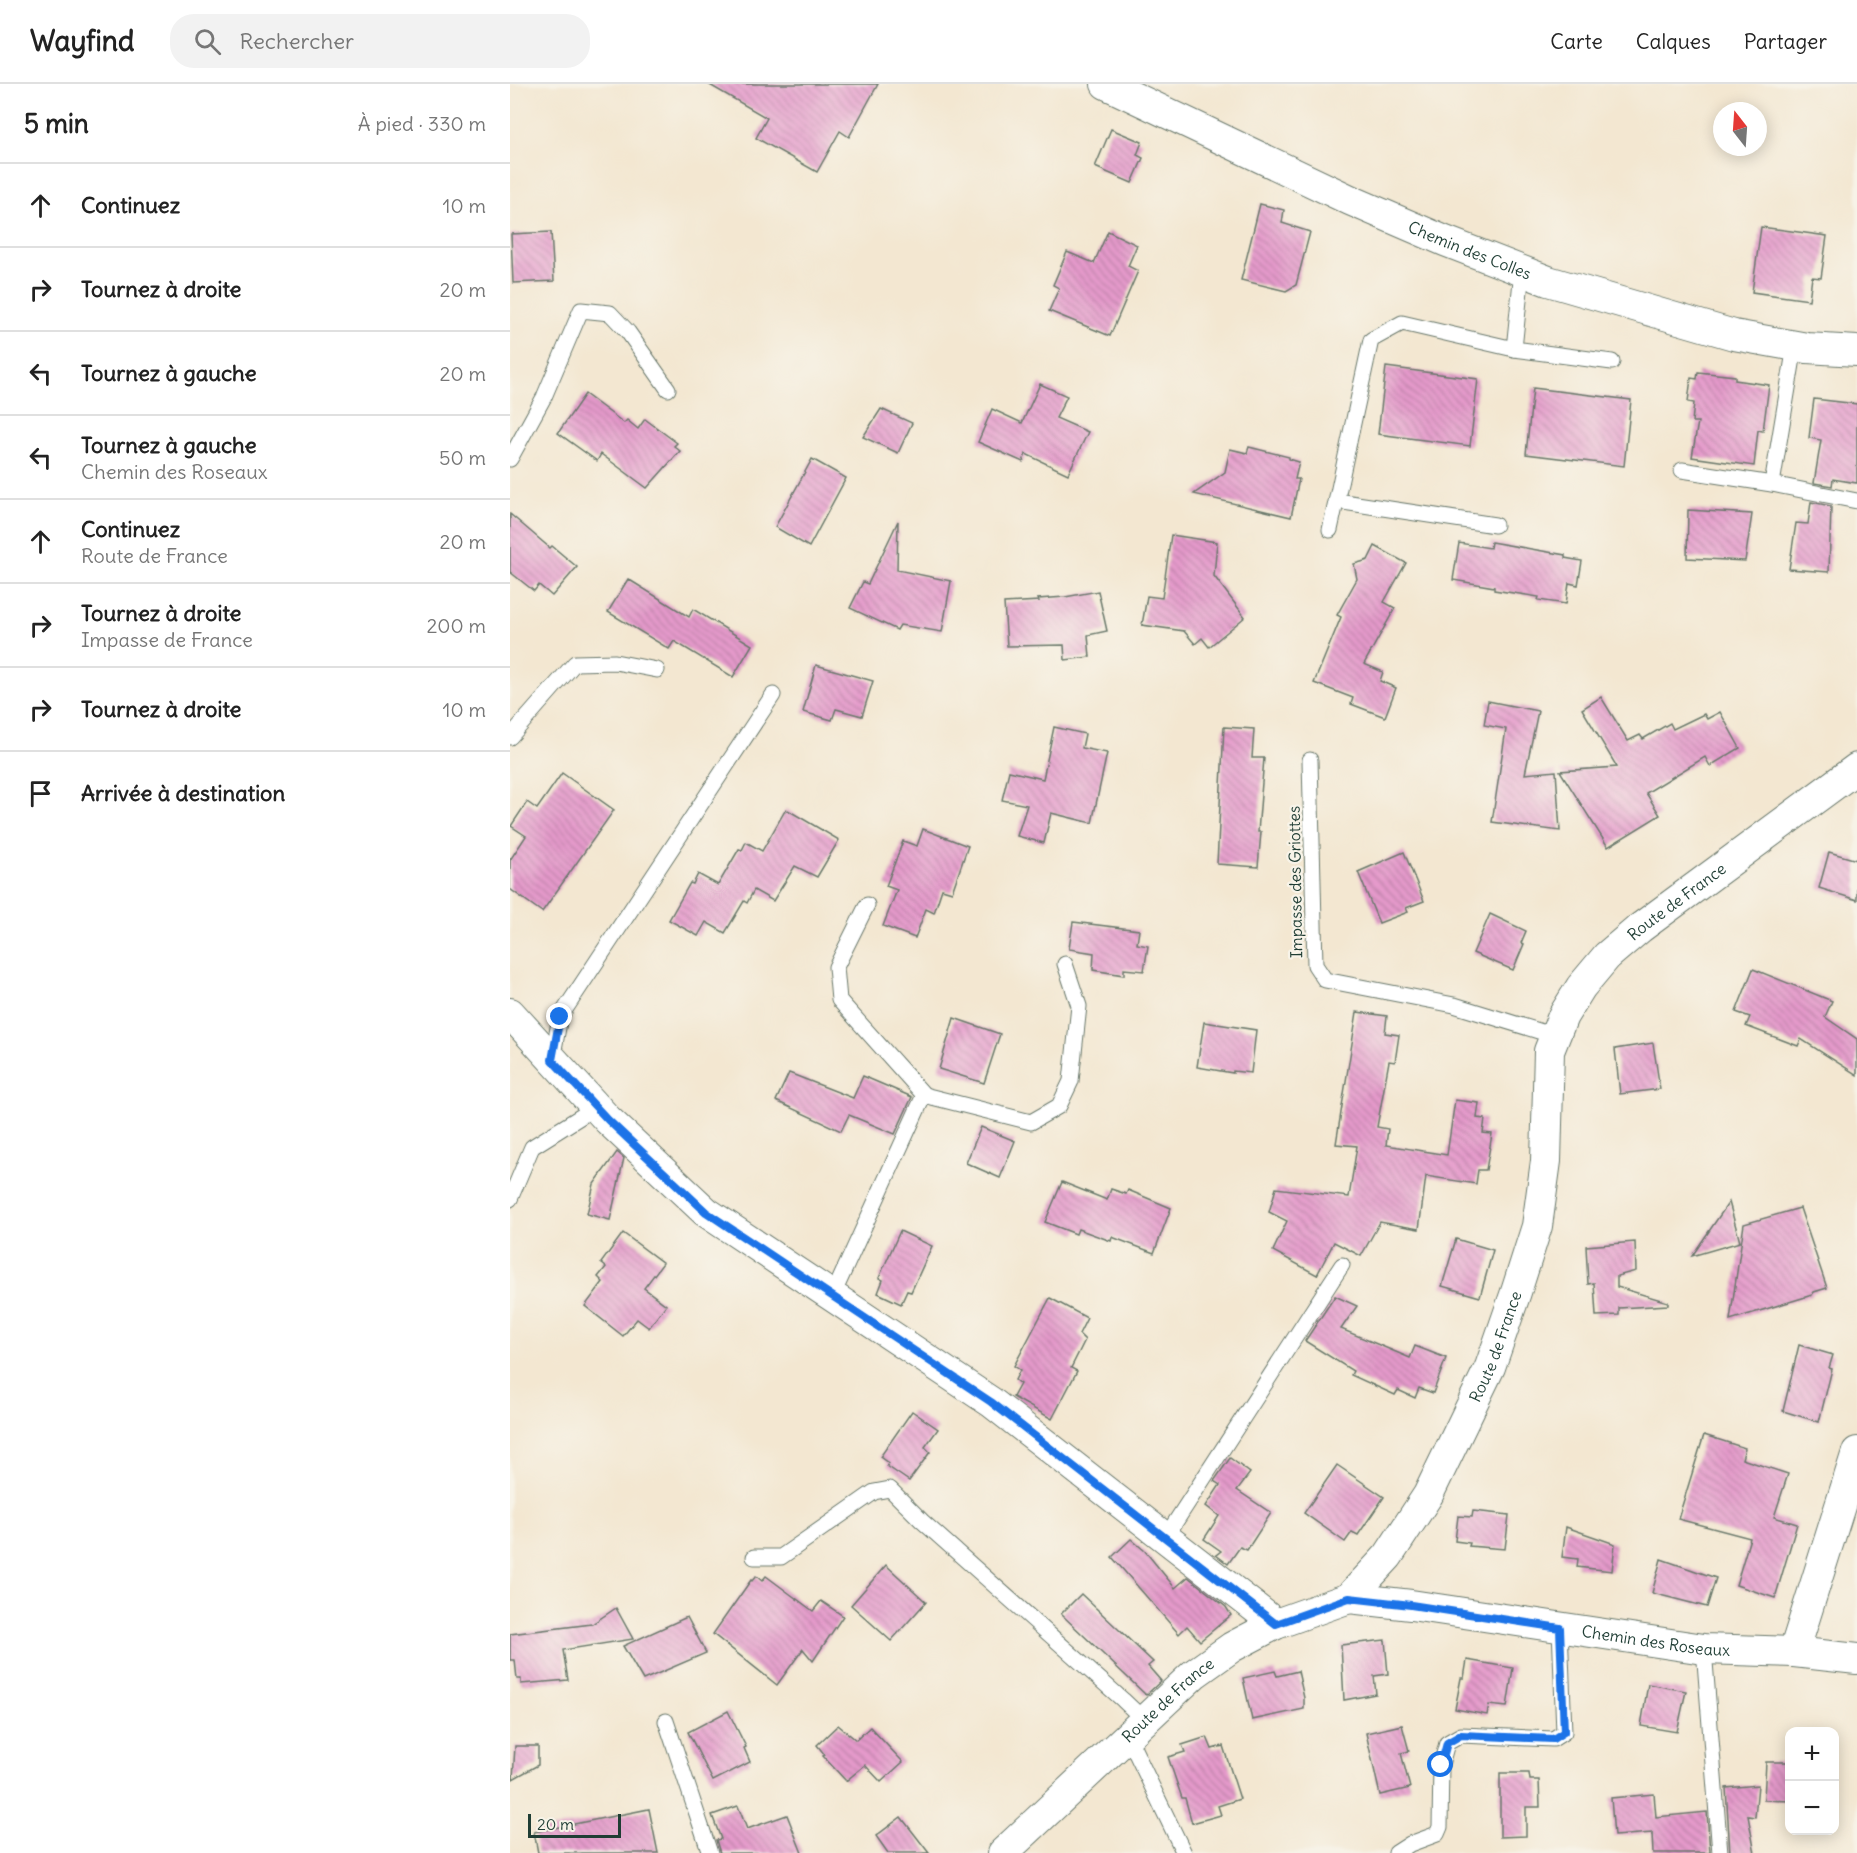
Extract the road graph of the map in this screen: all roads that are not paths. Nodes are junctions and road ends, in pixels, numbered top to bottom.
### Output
1 (1106, 84) edge
2 (1522, 271) junction
3 (1794, 346) junction
4 (1514, 349) junction
5 (1857, 351) edge
6 (1612, 362) dead end
7 (668, 389) dead end
8 (510, 459) edge
9 (1682, 470) dead end
10 (1773, 484) junction
11 (1337, 501) junction
12 (1857, 501) edge
13 (1495, 525) dead end
14 (1330, 530) dead end
15 (657, 670) dead end
16 (773, 695) dead end
17 (510, 738) edge
18 (1310, 760) dead end
19 (1857, 768) edge
20 (867, 905) dead end
21 (1065, 964) dead end
22 (510, 1013) edge
23 (1555, 1036) junction
24 (552, 1060) junction
25 (924, 1095) junction
26 (596, 1107) junction
27 (510, 1199) edge
28 (1342, 1265) dead end
29 (832, 1297) junction
30 (1857, 1452) edge
31 (1165, 1538) junction
32 (754, 1557) dead end
33 (1349, 1598) junction
34 (1276, 1624) junction
35 (1560, 1628) junction
36 (1704, 1649) junction
37 (1794, 1652) junction
38 (1857, 1659) edge
39 (666, 1721) dead end
40 (1133, 1730) junction
41 (710, 1853) edge
42 (1003, 1853) edge
43 (1184, 1853) edge
44 (1396, 1853) edge
45 (1720, 1853) edge

1 - 2 street, Chemin des Colles
2 - 3 street, Chemin des Colles
2 - 4 lane
3 - 5 street, Chemin des Colles
3 - 10 lane
4 - 6 lane
4 - 11 lane
7 - 8 lane
9 - 10 lane
10 - 12 lane
11 - 13 lane
11 - 14 lane
15 - 17 lane
16 - 24 lane
18 - 23 lane, Impasse des Griottes
19 - 23 street, Route de France
20 - 25 lane
21 - 25 lane
22 - 24 street
23 - 33 street, Route de France
24 - 26 street
25 - 29 lane
26 - 27 lane
26 - 29 street
28 - 31 lane
29 - 31 street
30 - 37 street
31 - 34 street
32 - 40 lane
33 - 34 street, Route de France
33 - 35 street, Chemin des Roseaux
34 - 40 street, Route de France
35 - 36 street, Chemin des Roseaux
35 - 44 lane
36 - 37 street, Chemin des Roseaux
36 - 45 lane
37 - 38 street, Chemin des Roseaux
39 - 41 lane
40 - 42 street, Route de France
40 - 43 lane

